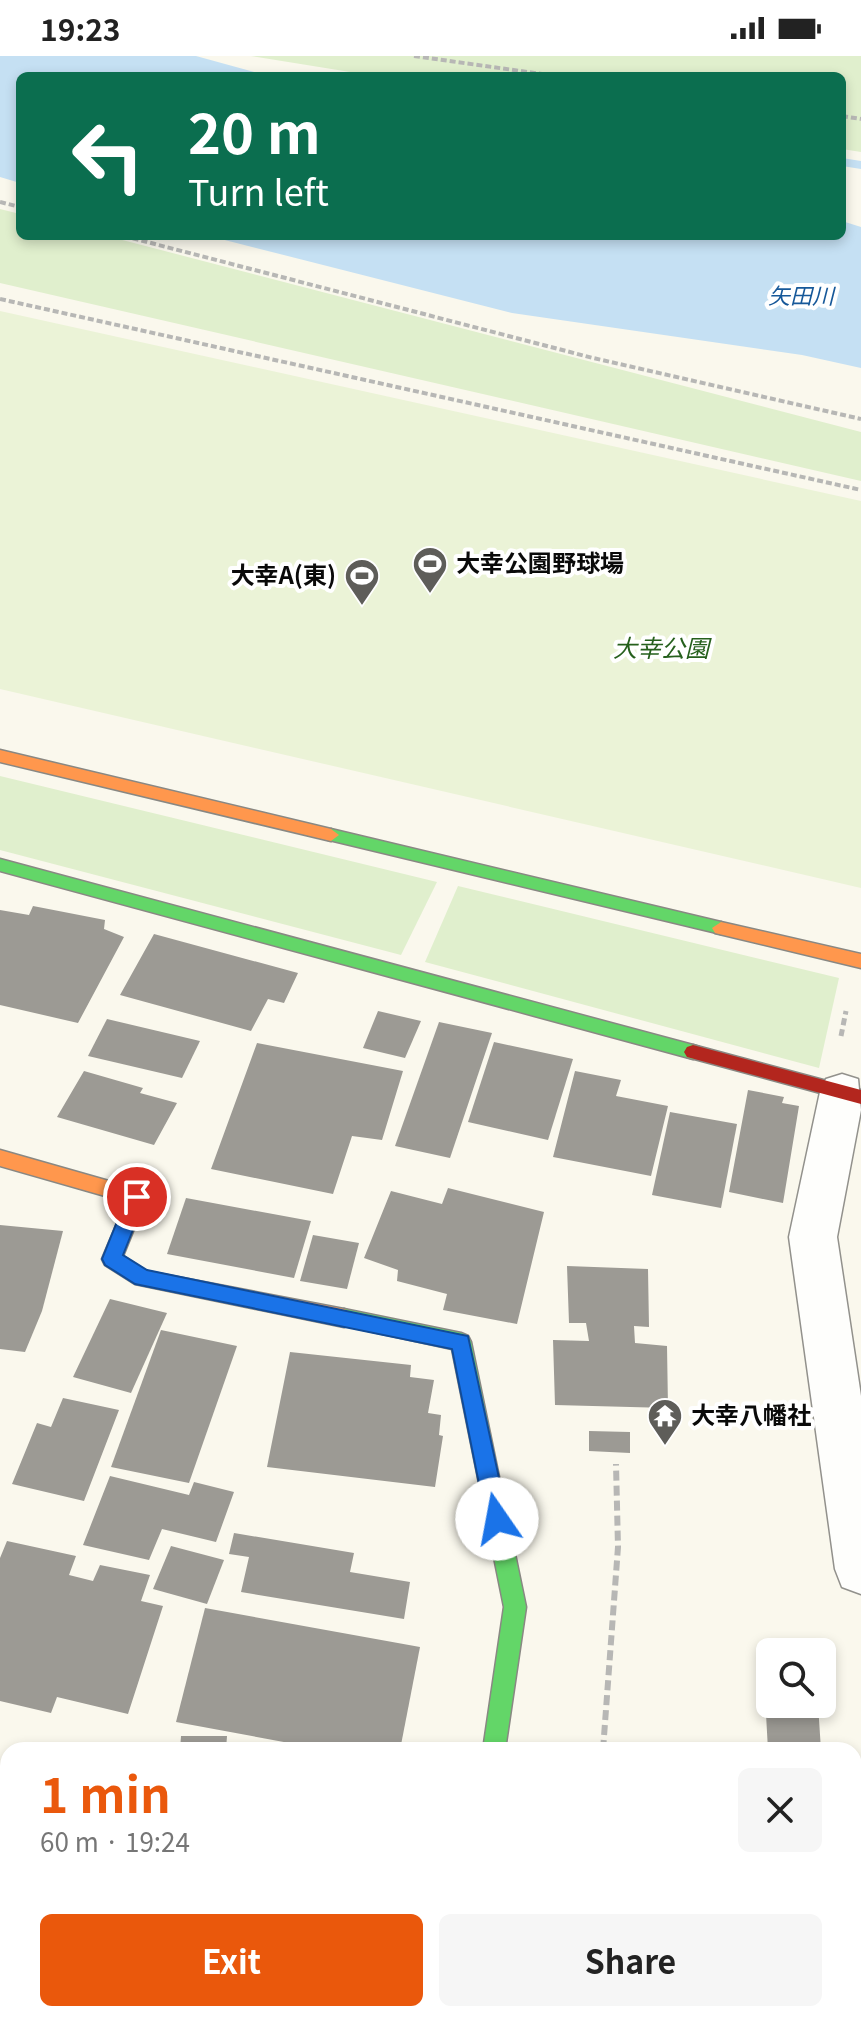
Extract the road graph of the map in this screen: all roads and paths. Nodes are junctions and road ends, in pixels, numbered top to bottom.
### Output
1 (414, 56) edge
2 (528, 72) edge
3 (139, 240) edge
4 (0, 299) edge
5 (861, 419) edge
6 (861, 490) edge
7 (0, 756) edge
8 (0, 865) edge
9 (859, 960) edge
10 (844, 1092) edge
11 (0, 1158) edge
12 (616, 1464) dead end
13 (861, 1569) edge
14 (495, 1742) edge
15 (604, 1742) edge

1 - 2 path
3 - 5 path
4 - 6 path
7 - 9 street
8 - 10 street
9 - 10 path
10 - 13 street
11 - 14 street
12 - 15 path

